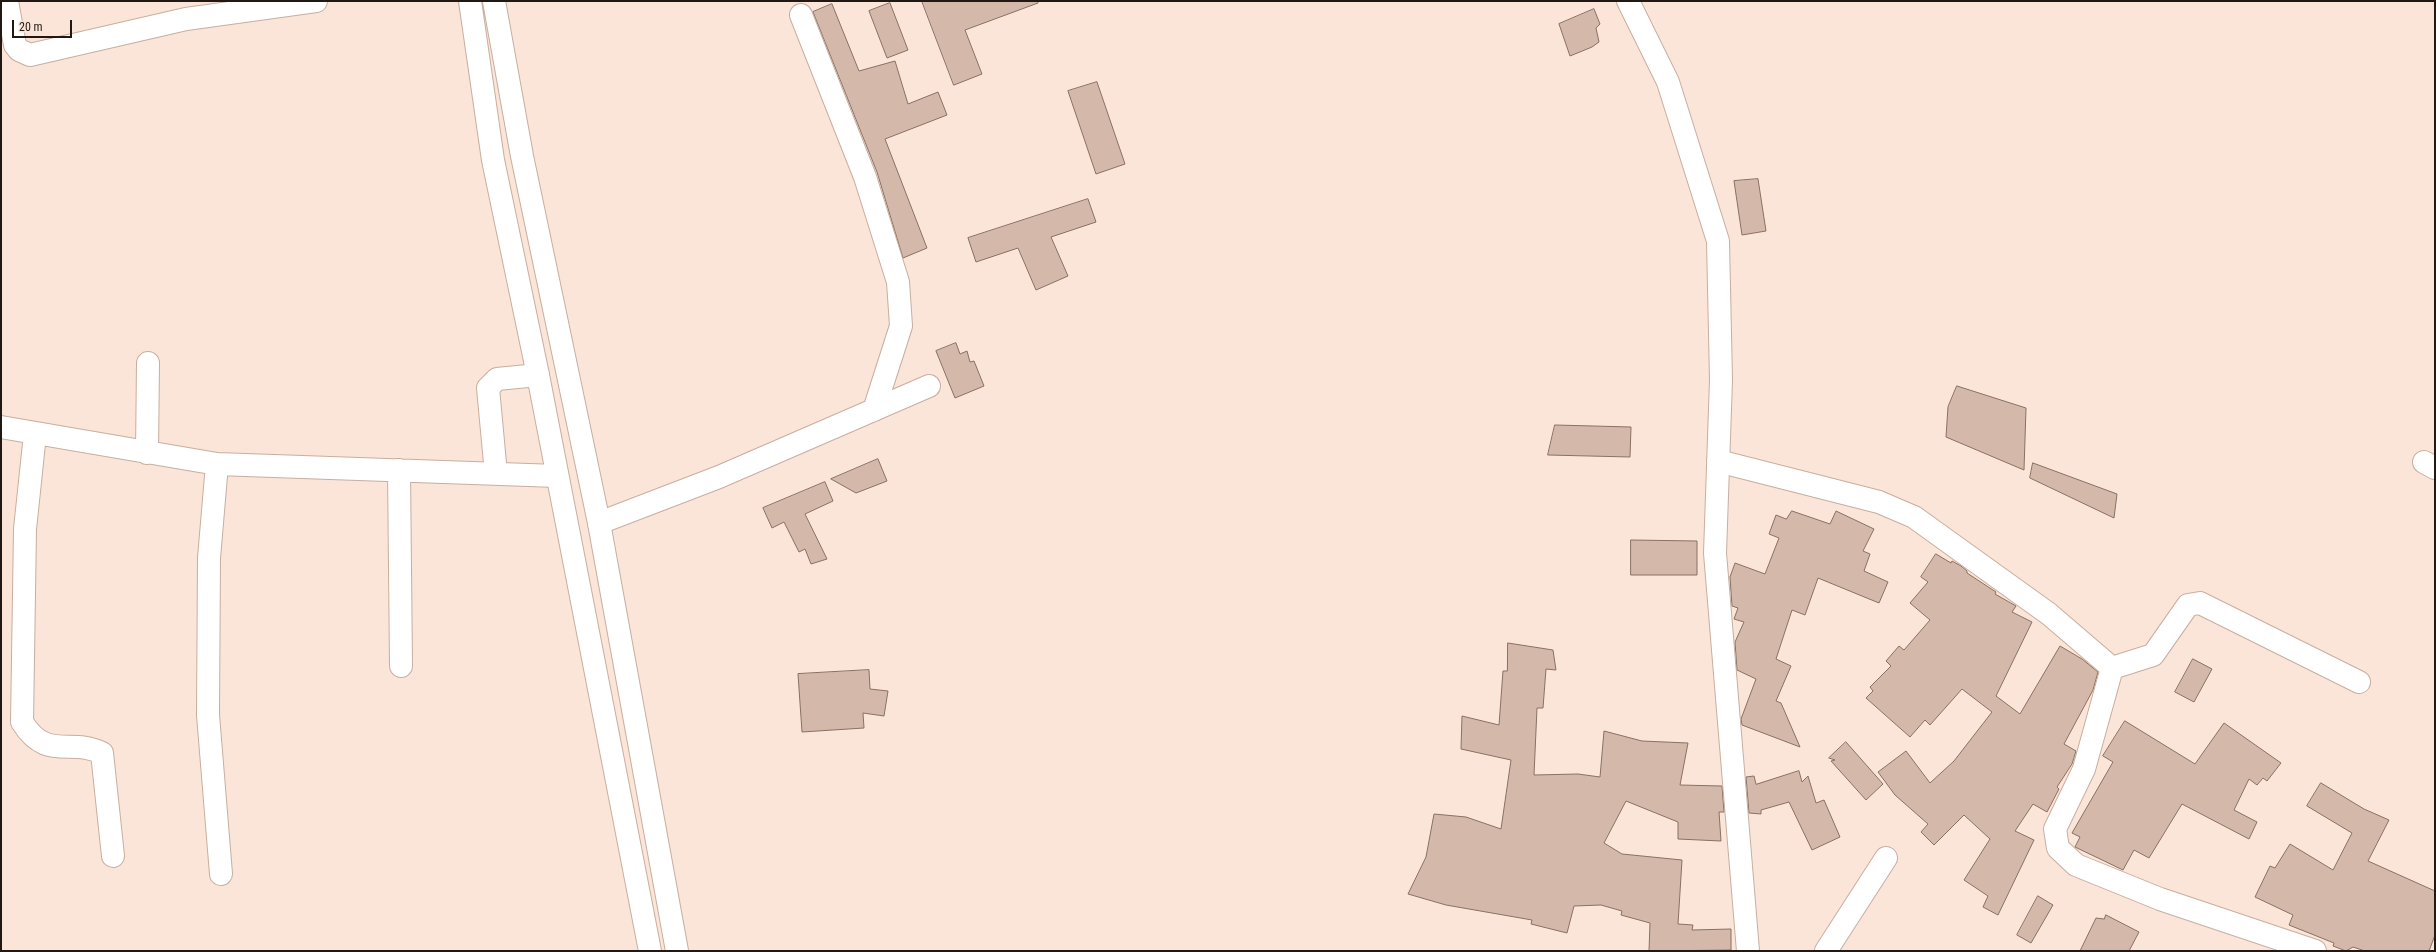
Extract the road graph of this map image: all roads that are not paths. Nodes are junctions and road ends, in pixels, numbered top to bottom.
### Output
1 (7, 1) edge
2 (316, 1) edge
3 (470, 1) edge
4 (494, 1) edge
5 (1628, 1) edge
6 (801, 15) dead end
7 (522, 156) junction
8 (493, 160) junction
9 (148, 363) dead end
10 (538, 375) junction
11 (929, 386) dead end
12 (874, 410) junction
13 (1, 427) edge
14 (35, 434) junction
15 (147, 452) junction
16 (1718, 461) junction
17 (217, 464) junction
18 (399, 470) junction
19 (496, 474) junction
20 (557, 476) junction
21 (599, 523) junction
22 (401, 666) dead end
23 (2112, 668) junction
24 (2359, 682) dead end
25 (113, 856) dead end
26 (1886, 858) dead end
27 (221, 874) dead end
28 (650, 951) edge
29 (677, 951) edge
30 (1748, 951) edge
31 (1826, 951) edge
32 (2315, 951) edge

1 - 2 street
3 - 8 street
4 - 7 street
5 - 16 street
6 - 12 street
7 - 8 street
7 - 21 street
8 - 10 street
9 - 15 street
10 - 19 street
10 - 20 street
11 - 12 street
12 - 21 street
13 - 14 street
14 - 15 street
14 - 25 street
15 - 17 street
16 - 23 street
16 - 30 street
17 - 18 street
17 - 27 street
18 - 19 street
18 - 22 street
19 - 20 street
20 - 28 street
21 - 29 street
23 - 24 street
23 - 32 street
26 - 31 street

